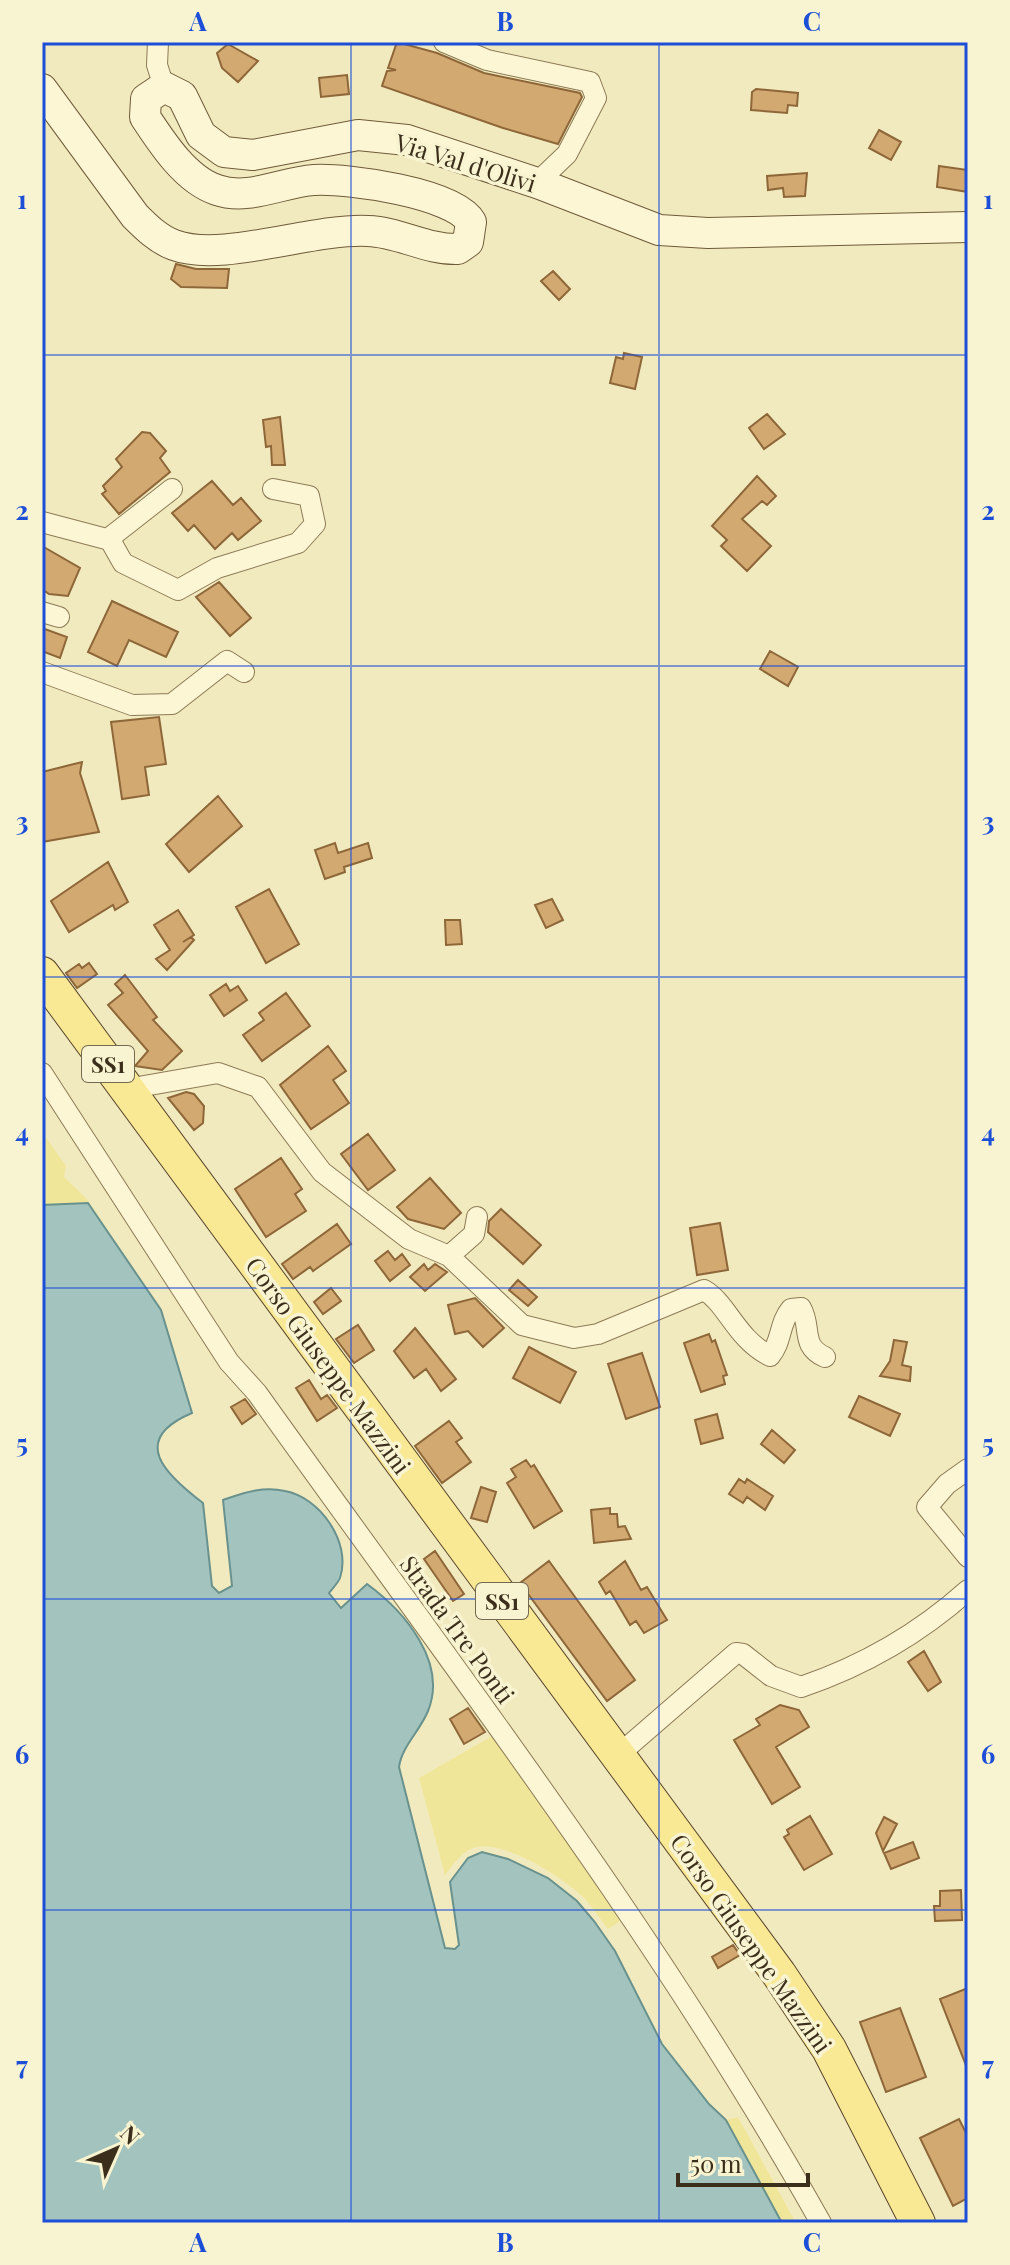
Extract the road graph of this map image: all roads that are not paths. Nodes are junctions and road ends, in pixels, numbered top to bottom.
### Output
1 (158, 42) edge
2 (444, 42) edge
3 (164, 87) junction
4 (42, 89) edge
5 (540, 184) junction
6 (968, 227) edge
7 (172, 489) dead end
8 (273, 489) dead end
9 (42, 522) edge
10 (108, 539) junction
11 (42, 672) edge
12 (244, 672) dead end
13 (42, 974) edge
14 (42, 1073) edge
15 (127, 1089) junction
16 (477, 1217) dead end
17 (449, 1256) junction
18 (735, 1329) junction
19 (744, 1356) dead end
20 (825, 1357) dead end
21 (968, 1469) edge
22 (968, 1557) edge
23 (968, 1590) edge
24 (617, 1756) junction
25 (821, 2223) edge
26 (918, 2223) edge

1 - 3 street
2 - 5 street
3 - 4 street, Via Val d'Olivi
3 - 5 street, Via Val d'Olivi
5 - 6 street, Via Val d'Olivi
7 - 10 street
8 - 10 street
9 - 10 street
11 - 12 street
13 - 15 main road, Corso Giuseppe Mazzini / SS1
14 - 25 street, Strada Tre Ponti
15 - 17 street
15 - 24 main road, Corso Giuseppe Mazzini / SS1
16 - 17 street
17 - 18 street
18 - 19 street
18 - 20 street
21 - 22 street
23 - 24 street
24 - 26 main road, Corso Giuseppe Mazzini / SS1

